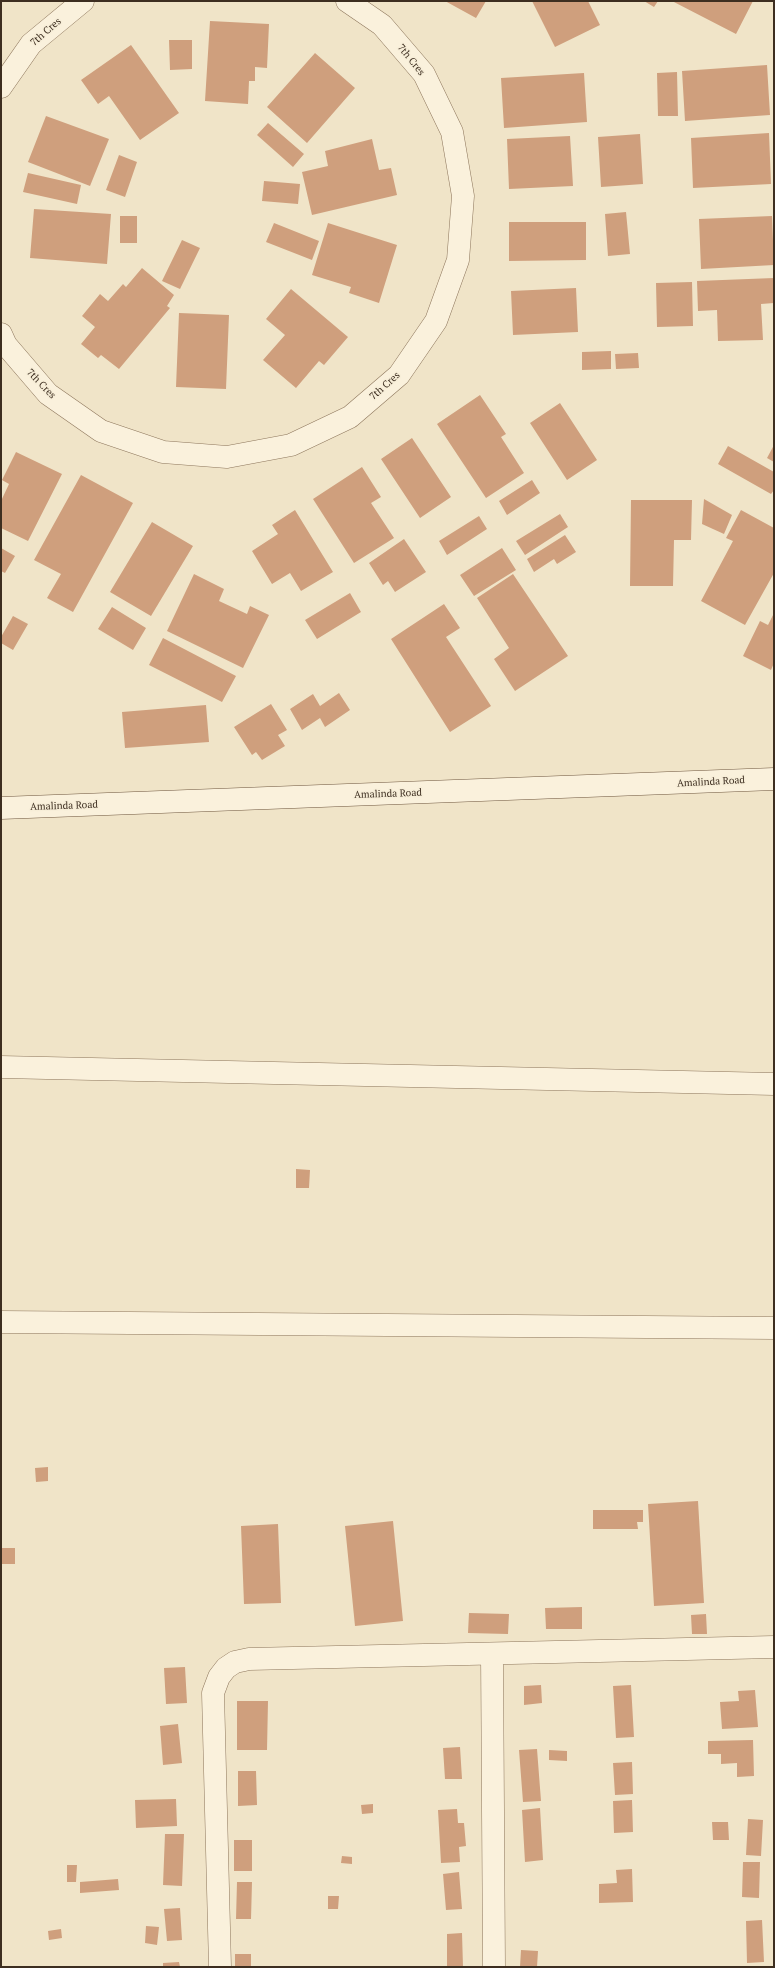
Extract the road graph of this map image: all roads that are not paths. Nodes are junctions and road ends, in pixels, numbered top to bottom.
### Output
1 (82, 1) edge
2 (347, 1) edge
3 (1, 87) edge
4 (1, 334) edge
5 (774, 779) edge
6 (1, 808) edge
7 (1, 1067) edge
8 (774, 1084) edge
9 (1, 1322) edge
10 (774, 1328) edge
11 (774, 1647) edge
12 (492, 1654) junction
13 (220, 1967) edge
14 (494, 1967) edge

1 - 3 street, 7th Cres
2 - 4 street, 7th Cres
5 - 6 street, Amalinda Road
7 - 8 street
9 - 10 street
11 - 12 street
12 - 13 street
12 - 14 street

